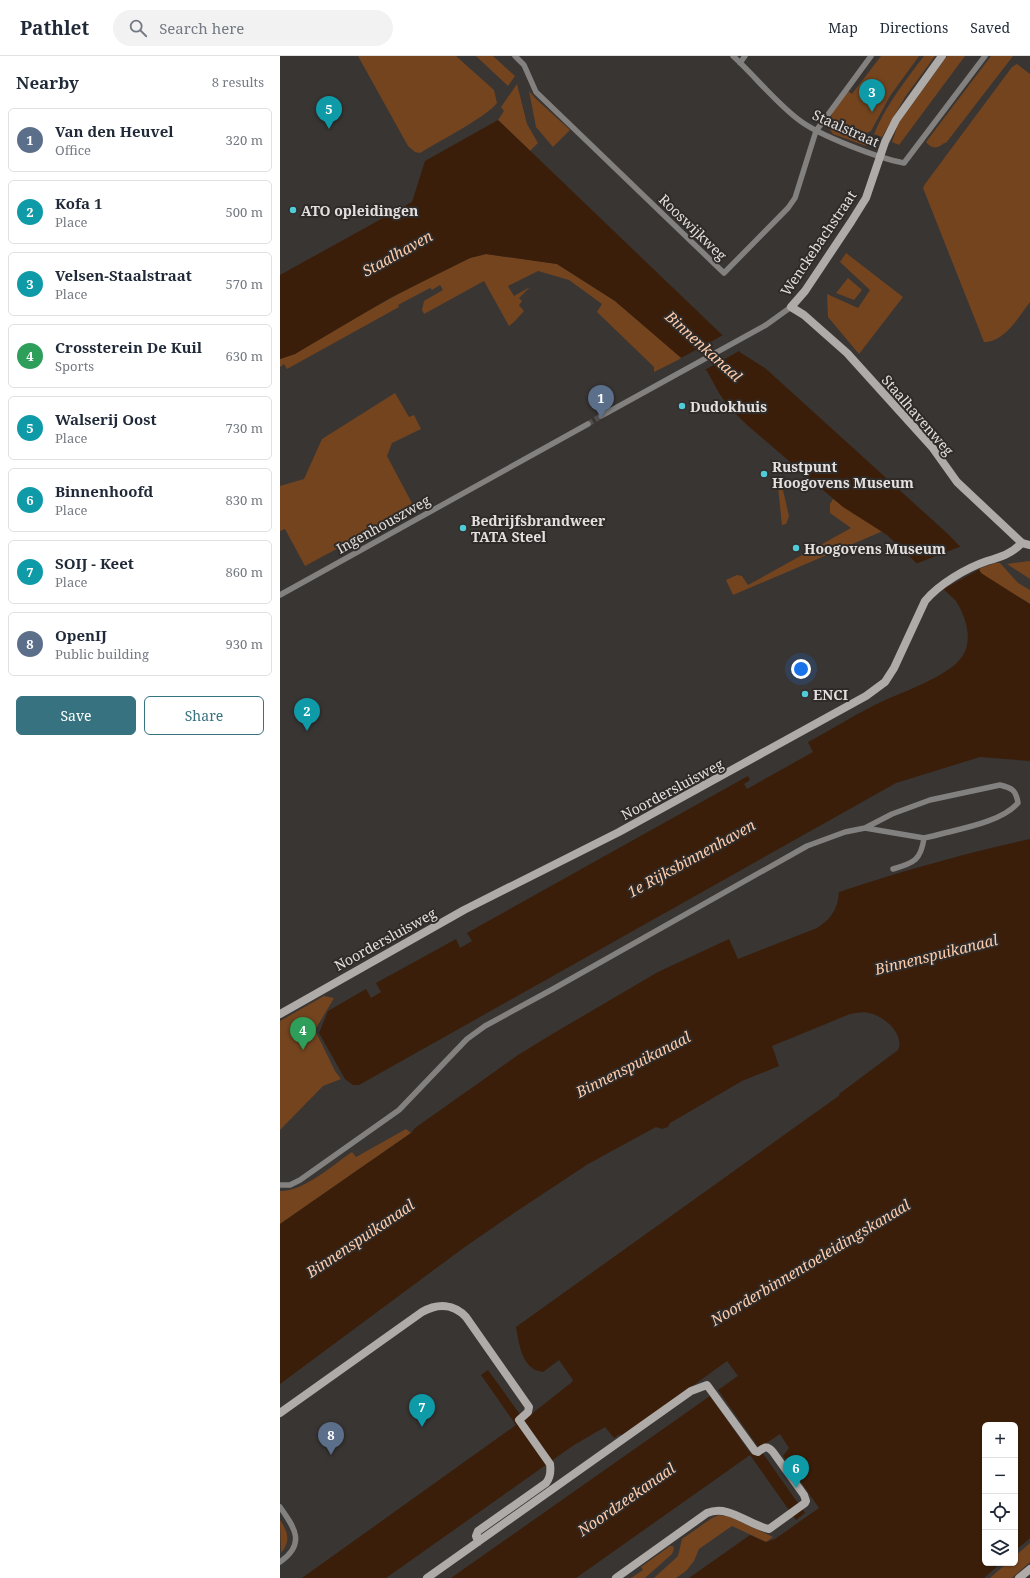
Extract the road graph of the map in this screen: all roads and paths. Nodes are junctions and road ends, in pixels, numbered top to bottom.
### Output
1 (515, 56) edge
2 (733, 56) edge
3 (745, 56) edge
4 (871, 56) edge
5 (942, 56) edge
6 (985, 56) edge
7 (740, 63) junction
8 (816, 130) junction
9 (880, 156) junction
10 (791, 307) junction
11 (601, 416) tunnel mouth
12 (588, 424) tunnel mouth
13 (1026, 544) edge
14 (280, 594) edge
15 (865, 828) junction
16 (924, 838) junction
17 (893, 869) dead end
18 (280, 1014) edge
19 (280, 1185) edge
20 (280, 1413) edge
21 (280, 1507) edge
22 (478, 1542) junction
23 (280, 1562) edge
24 (1030, 1568) edge
25 (427, 1578) edge
26 (616, 1578) edge
27 (1019, 1578) edge

1 - 8 street, Rooswijkweg
2 - 7 street, Staalstraat
3 - 7 street
4 - 8 street, Rooswijkweg
5 - 9 street, Wenckebachstraat
6 - 9 street
7 - 8 street, Staalstraat
8 - 9 street, Staalstraat
9 - 10 street, Wenckebachstraat
10 - 11 street, Wenckebachstraat
10 - 13 street, Staalhavenweg
12 - 14 street, Ingenhouszweg
13 - 18 street, Noordersluisweg
15 - 16 street
15 - 16 street
15 - 19 street
16 - 17 street
20 - 22 street
21 - 23 street
22 - 25 street
22 - 26 street
24 - 27 street

